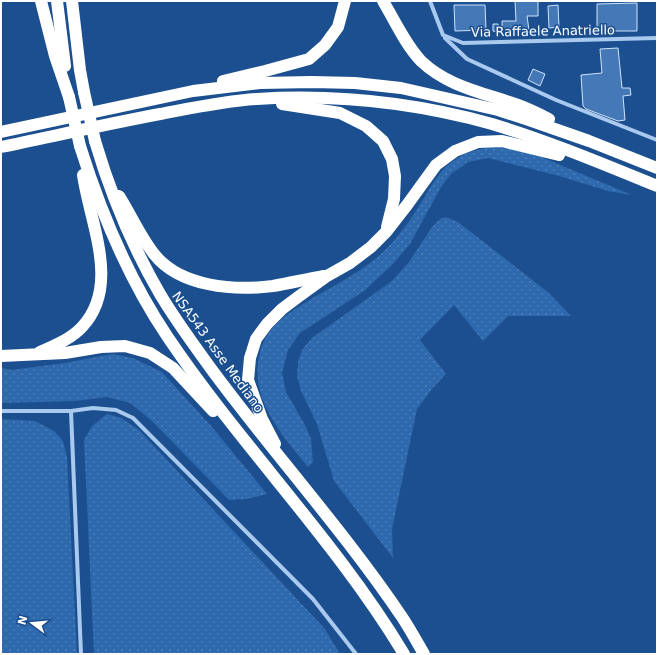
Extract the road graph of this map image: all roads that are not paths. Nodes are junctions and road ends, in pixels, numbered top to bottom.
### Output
1 (41, 1) edge
2 (57, 1) edge
3 (72, 1) edge
4 (81, 1) edge
5 (345, 1) edge
6 (383, 1) edge
7 (430, 1) edge
8 (442, 35) junction
9 (657, 38) edge
10 (80, 70) junction
11 (193, 91) junction
12 (69, 97) junction
13 (257, 99) junction
14 (1, 132) edge
15 (657, 140) edge
16 (589, 141) junction
17 (80, 146) junction
18 (1, 148) edge
19 (611, 167) junction
20 (657, 168) edge
21 (106, 176) junction
22 (657, 186) edge
23 (386, 232) junction
24 (327, 276) junction
25 (36, 354) junction
26 (1, 356) edge
27 (1, 411) edge
28 (71, 411) junction
29 (247, 444) junction
30 (290, 471) junction
31 (82, 654) edge
32 (356, 654) edge
33 (404, 654) edge
34 (424, 654) edge

1 - 12 highway
2 - 12 highway
3 - 10 highway, NSA543 Asse Mediano
4 - 10 highway
5 - 11 highway
6 - 16 highway
7 - 8 street
8 - 9 street, Via Raffaele Anatriello
8 - 15 street
10 - 21 highway, NSA543 Asse Mediano, bridge
11 - 14 highway
11 - 16 highway
12 - 17 highway, bridge
13 - 18 highway
13 - 19 highway
13 - 23 highway
16 - 20 highway
17 - 25 highway
17 - 29 highway
19 - 22 highway
19 - 23 highway
21 - 24 highway
21 - 30 highway, NSA543 Asse Mediano
23 - 24 highway
24 - 30 highway
25 - 26 highway
25 - 29 highway
27 - 28 street
28 - 31 street
28 - 32 street
29 - 33 highway
30 - 34 highway, NSA543 Asse Mediano

